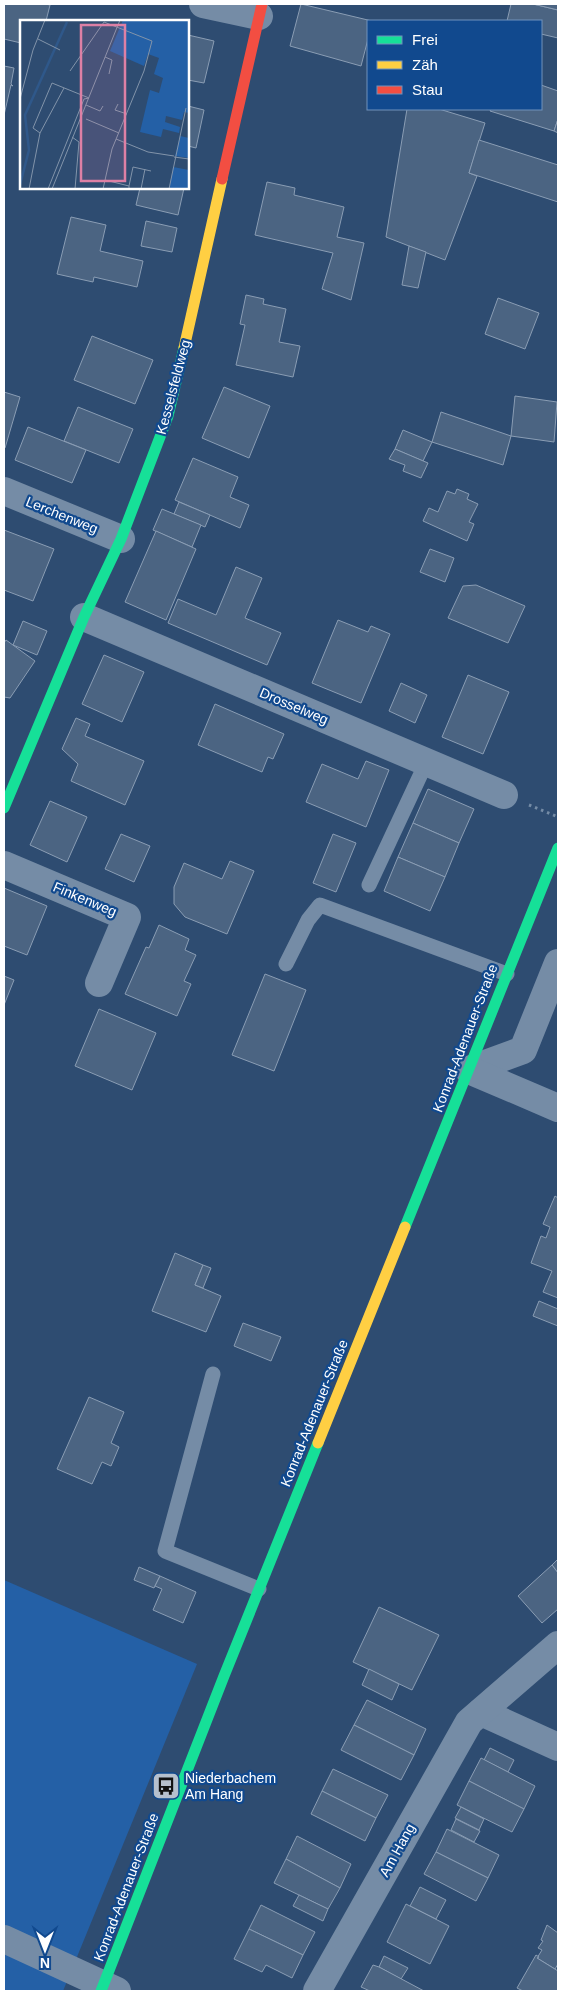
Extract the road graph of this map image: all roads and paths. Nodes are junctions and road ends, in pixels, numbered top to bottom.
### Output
1 (203, 4) edge
2 (260, 10) edge
3 (4, 491) edge
4 (121, 538) junction
5 (84, 617) junction
6 (426, 763) junction
7 (504, 795) dead end
8 (4, 808) edge
9 (558, 848) edge
10 (4, 865) edge
11 (370, 886) dead end
12 (558, 962) edge
13 (286, 964) dead end
14 (507, 974) junction
15 (99, 983) dead end
16 (469, 1070) junction
17 (558, 1108) edge
18 (213, 1374) dead end
19 (259, 1589) junction
20 (558, 1645) edge
21 (481, 1712) junction
22 (558, 1748) edge
23 (4, 1939) edge
24 (107, 1990) edge
25 (317, 1991) edge

1 - 2 street
2 - 4 main road, Kesselsfeldweg
3 - 4 street, Lerchenweg
4 - 5 main road, Kesselsfeldweg
5 - 6 street, Drosselweg
5 - 8 main road, Kesselsfeldweg
6 - 7 street, Drosselweg
6 - 11 lane
9 - 14 main road, Konrad-Adenauer-Straße
10 - 15 street, Finkenweg
12 - 16 street
13 - 14 lane
14 - 16 main road, Konrad-Adenauer-Straße
16 - 17 street
16 - 19 main road, Konrad-Adenauer-Straße
18 - 19 lane
19 - 24 main road, Konrad-Adenauer-Straße
20 - 21 street, Am Hang
21 - 22 street
21 - 25 street, Am Hang
23 - 24 street

